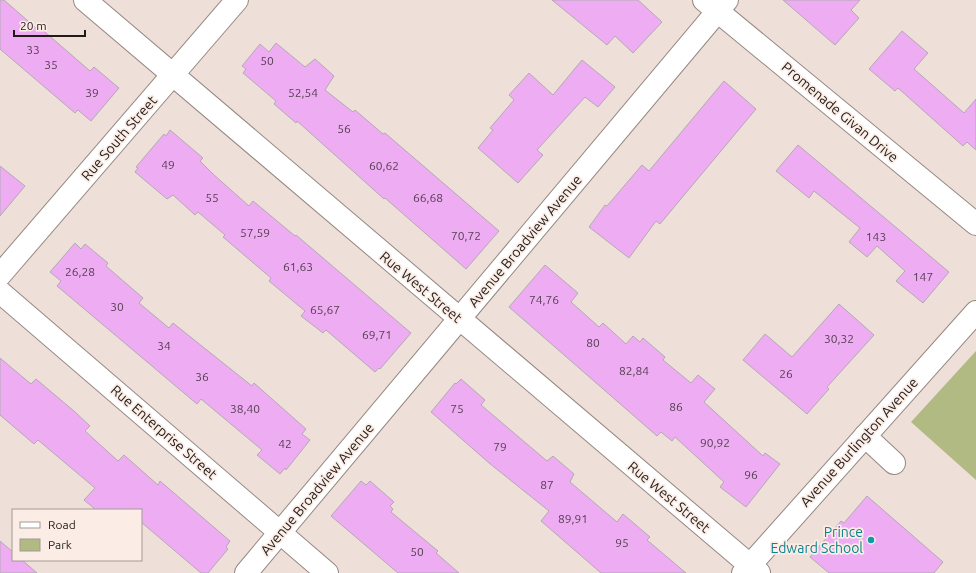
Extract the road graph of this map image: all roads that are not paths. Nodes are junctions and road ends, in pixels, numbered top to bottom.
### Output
1 (85, 0) edge
2 (237, 0) edge
3 (716, 4) edge
4 (173, 76) junction
5 (976, 224) edge
6 (0, 275) edge
7 (0, 292) edge
8 (976, 312) edge
9 (459, 320) junction
10 (865, 436) junction
11 (894, 463) dead end
12 (281, 533) junction
13 (751, 570) edge
14 (246, 573) edge
15 (327, 573) edge

1 - 4 street, Rue West Street
2 - 4 street, Rue South Street
3 - 5 street, Promenade Givan Drive
3 - 9 street, Avenue Broadview Avenue
4 - 6 street, Rue South Street
4 - 9 street, Rue West Street
7 - 12 street, Rue Enterprise Street
8 - 10 street, Avenue Burlington Avenue
9 - 12 street, Avenue Broadview Avenue
9 - 13 street, Rue West Street
10 - 11 street
10 - 13 street, Avenue Burlington Avenue
12 - 14 street, Avenue Broadview Avenue
12 - 15 street, Rue Enterprise Street

